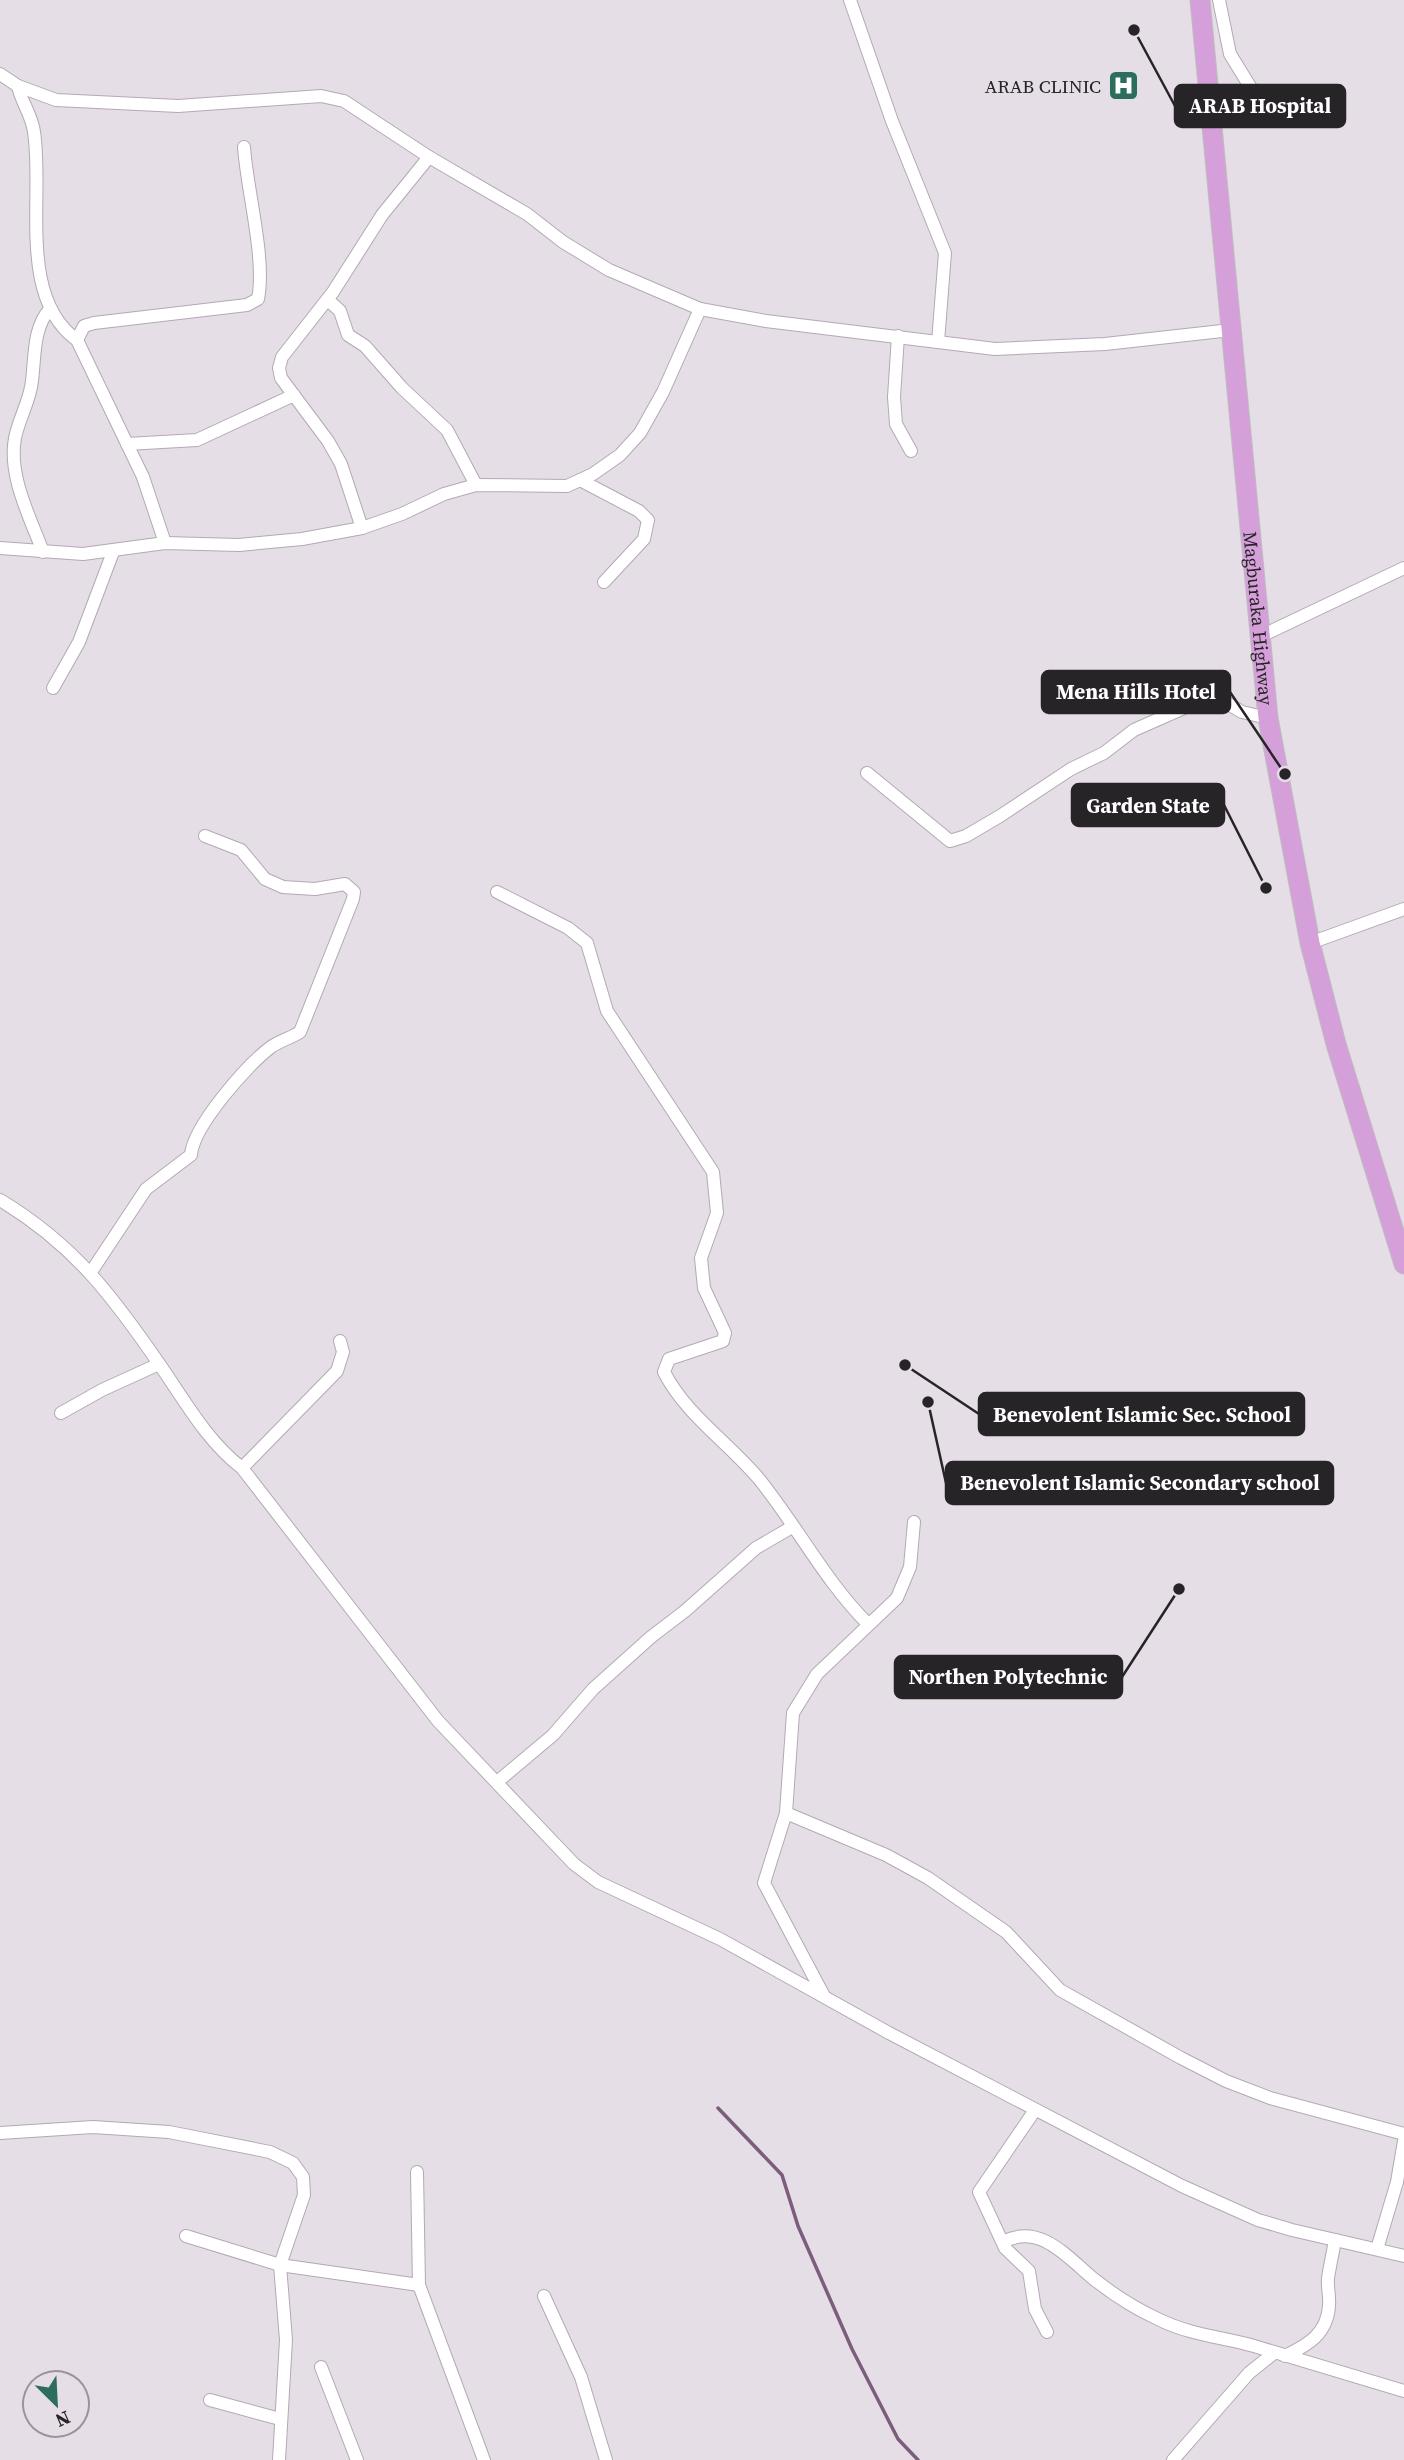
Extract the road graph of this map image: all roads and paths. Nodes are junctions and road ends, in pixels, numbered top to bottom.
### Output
1 (850, 0) edge
2 (1200, 0) edge
3 (1220, 0) edge
4 (0, 74) edge
5 (18, 86) junction
6 (1262, 106) dead end
7 (244, 147) dead end
8 (429, 157) junction
9 (328, 300) junction
10 (50, 309) junction
11 (700, 309) junction
12 (1231, 330) junction
13 (898, 336) junction
14 (77, 340) junction
15 (938, 342) junction
16 (293, 395) junction
17 (127, 444) junction
18 (911, 451) dead end
19 (580, 480) junction
20 (476, 485) junction
21 (362, 528) junction
22 (165, 543) junction
23 (0, 548) edge
24 (43, 552) junction
25 (113, 552) junction
26 (1404, 568) edge
27 (604, 582) dead end
28 (1259, 637) junction
29 (53, 688) dead end
30 (1268, 718) junction
31 (867, 773) dead end
32 (205, 835) dead end
33 (497, 892) dead end
34 (1404, 909) edge
35 (1310, 943) junction
36 (0, 1200) edge
37 (1404, 1264) edge
38 (91, 1272) junction
39 (340, 1341) dead end
40 (159, 1364) junction
41 (61, 1413) dead end
42 (243, 1468) junction
43 (914, 1522) dead end
44 (792, 1527) junction
45 (867, 1624) junction
46 (496, 1782) junction
47 (786, 1813) junction
48 (824, 1997) junction
49 (1035, 2110) junction
50 (0, 2133) edge
51 (1404, 2134) edge
52 (1404, 2141) edge
53 (417, 2172) dead end
54 (186, 2236) dead end
55 (1335, 2239) junction
56 (1003, 2242) junction
57 (1377, 2249) junction
58 (1404, 2256) edge
59 (280, 2265) junction
60 (419, 2285) junction
61 (544, 2297) dead end
62 (1046, 2332) dead end
63 (1279, 2355) junction
64 (321, 2367) dead end
65 (1404, 2391) edge
66 (210, 2400) dead end
67 (280, 2419) junction
68 (279, 2460) edge
69 (357, 2460) edge
70 (484, 2460) edge
71 (606, 2460) edge
72 (1173, 2460) edge

1 - 15 street
2 - 12 main road, Magburaka Highway
3 - 6 street
4 - 5 street
5 - 8 street
5 - 10 street
7 - 14 street
8 - 9 street
8 - 11 street
9 - 16 street
9 - 20 street
10 - 14 street
10 - 24 street
11 - 13 street
11 - 19 street
12 - 15 street
12 - 28 main road, Magburaka Highway
13 - 15 street
13 - 18 street
14 - 17 street
16 - 17 street
16 - 21 street
17 - 22 street
19 - 20 street
19 - 27 street
20 - 21 street
21 - 22 street
22 - 25 street
23 - 24 street
24 - 25 street
25 - 29 street
26 - 28 street
28 - 30 main road, Magburaka Highway
30 - 31 street
30 - 35 main road, Magburaka Highway
32 - 38 street
33 - 44 street
34 - 35 street
35 - 37 main road, Magburaka Highway
36 - 38 street
38 - 40 street
39 - 42 street
40 - 41 street
40 - 42 street
42 - 46 street
43 - 45 street
44 - 45 street
44 - 46 street
45 - 47 street
46 - 48 street
47 - 48 street
47 - 51 street
48 - 49 street
49 - 55 street
49 - 56 street
50 - 59 street
52 - 57 street
53 - 60 street
54 - 59 street
55 - 57 street
55 - 63 street
56 - 62 street
56 - 63 street
57 - 58 street
59 - 60 street
59 - 67 street
60 - 70 street
61 - 71 street
63 - 65 street
63 - 72 street
64 - 69 street
66 - 67 street
67 - 68 street

